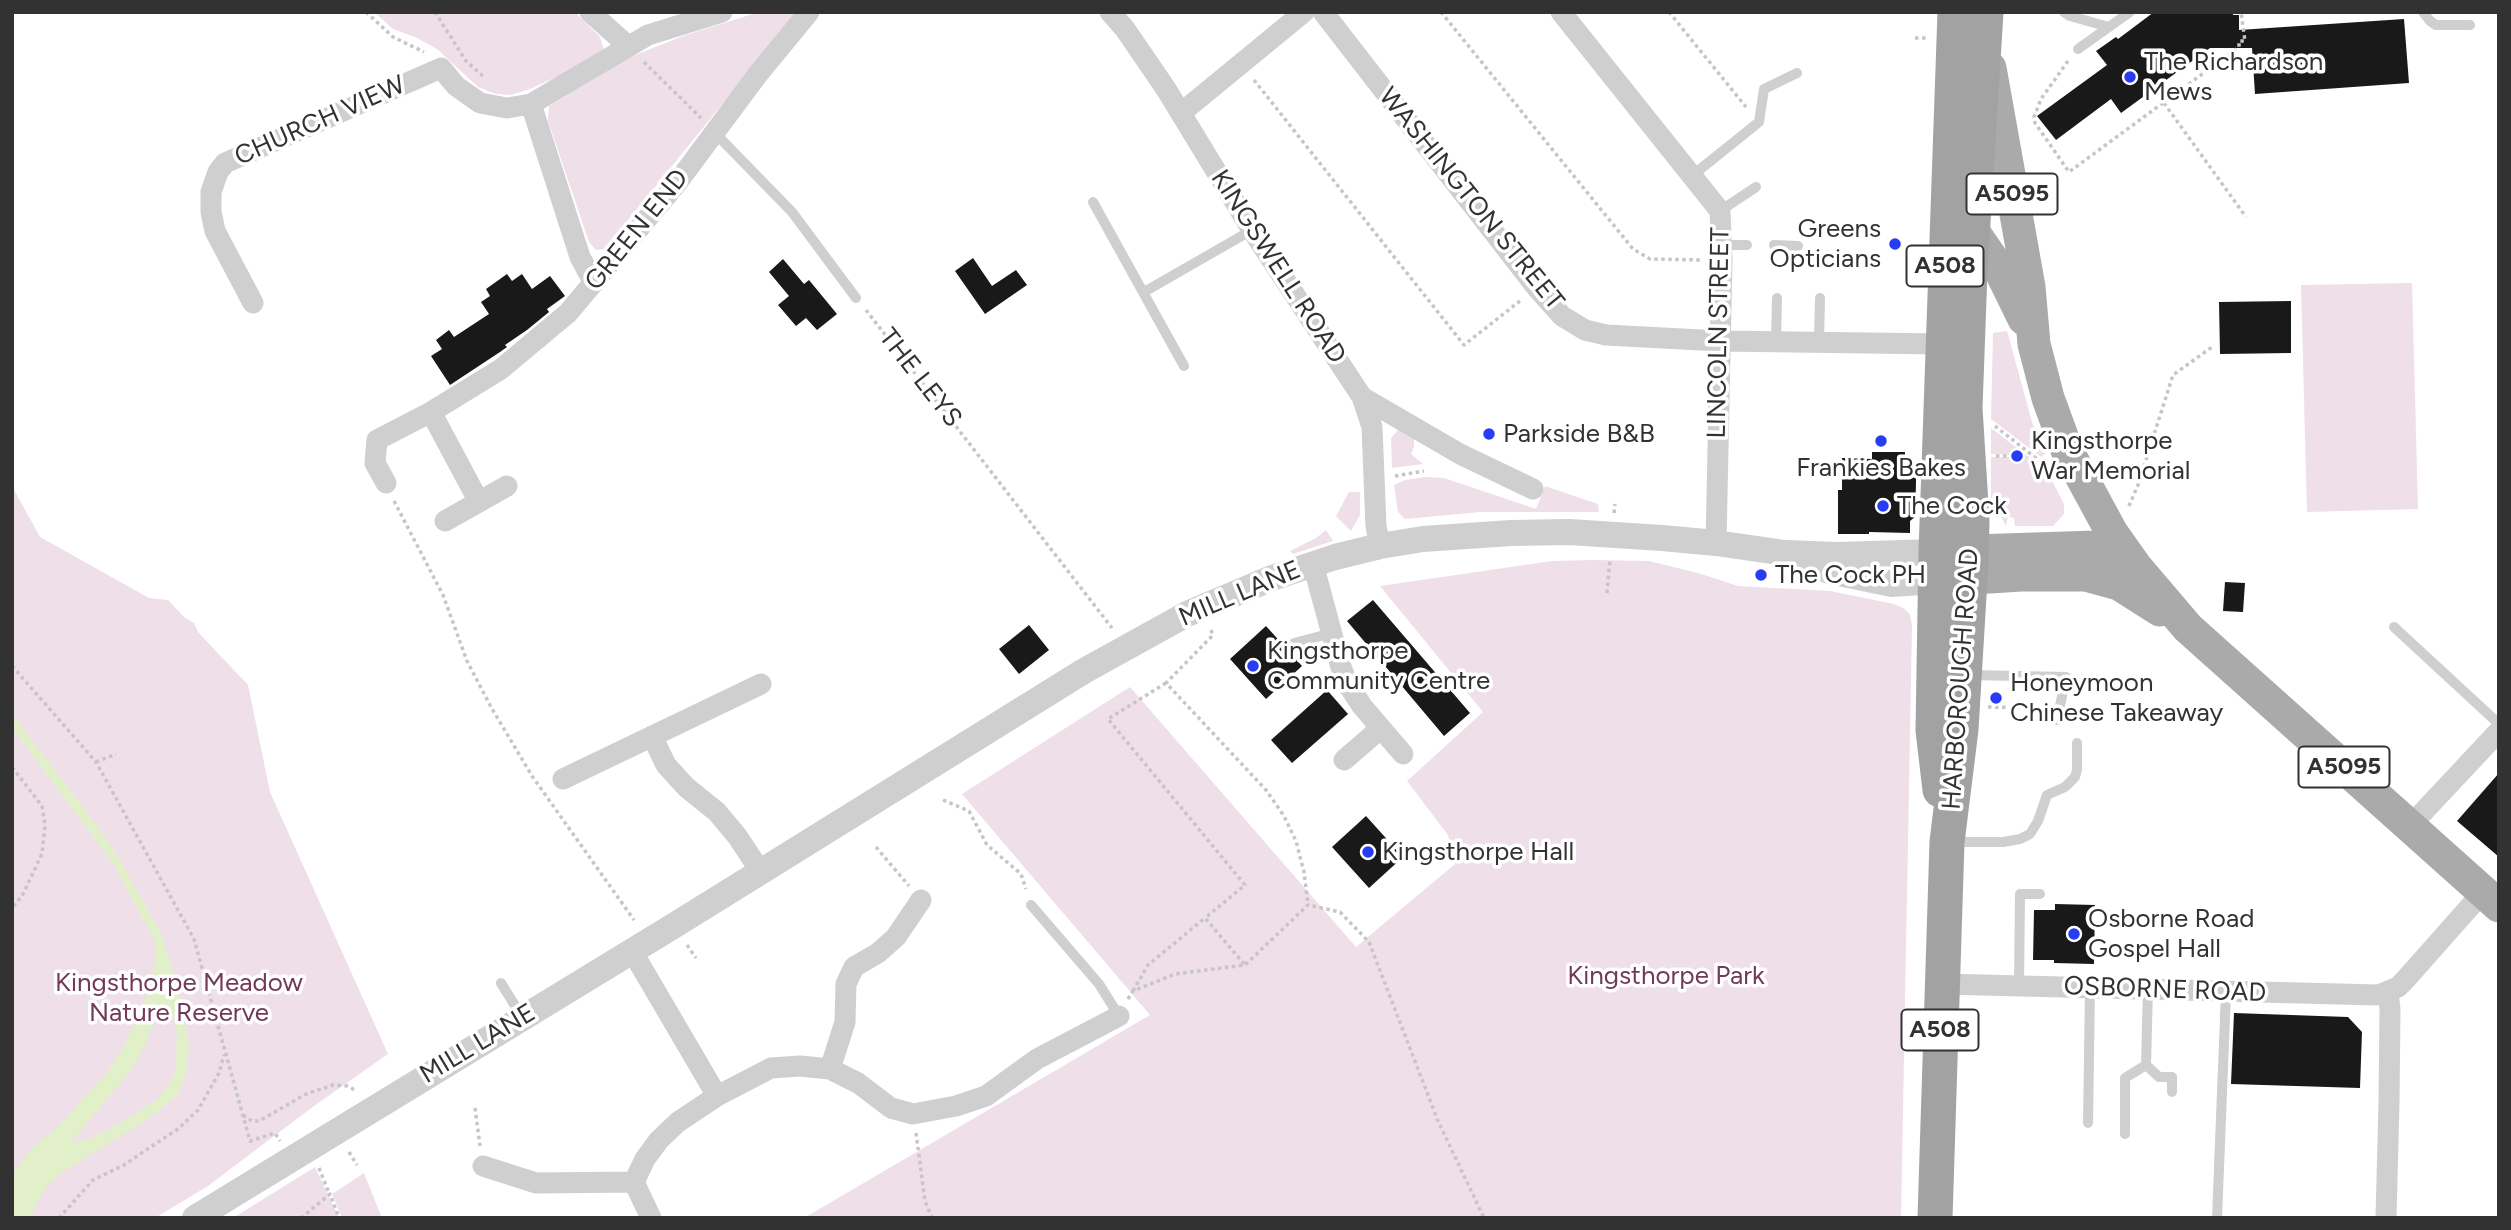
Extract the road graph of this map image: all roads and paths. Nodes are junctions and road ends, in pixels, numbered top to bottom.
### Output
1 (366, 12) edge
2 (435, 12) edge
3 (590, 12) edge
4 (722, 12) edge
5 (809, 12) edge
6 (1110, 12) edge
7 (1304, 12) edge
8 (1323, 12) edge
9 (1441, 12) edge
10 (1561, 12) edge
11 (1669, 12) edge
12 (1955, 12) edge
13 (2064, 12) edge
14 (2130, 12) edge
15 (2241, 12) edge
16 (2423, 12) edge
17 (2470, 25) dead end
18 (2109, 27) junction
19 (1986, 28) edge
20 (628, 46) junction
21 (2078, 49) joint
22 (1241, 64) junction
23 (440, 68) junction
24 (1797, 73) dead end
25 (2164, 103) junction
26 (521, 105) junction
27 (1181, 113) junction
28 (1759, 122) junction
29 (715, 133) junction
30 (1693, 175) junction
31 (1948, 180) junction
32 (1756, 187) dead end
33 (1093, 202) dead end
34 (1720, 211) junction
35 (2246, 216) dead end
36 (1252, 230) junction
37 (1973, 232) junction
38 (1746, 245) dead end
39 (1774, 245) dead end
40 (1798, 246) dead end
41 (1721, 252) junction
42 (594, 283) junction
43 (1537, 288) junction
44 (1144, 292) junction
45 (856, 298) joint
46 (1777, 298) dead end
47 (1820, 298) dead end
48 (253, 303) dead end
49 (1720, 341) junction
50 (1776, 341) junction
51 (1819, 342) junction
52 (1942, 344) junction
53 (2035, 344) junction
54 (2212, 347) dead end
55 (1184, 366) dead end
56 (1362, 397) junction
57 (431, 412) junction
58 (1976, 414) junction
59 (1987, 456) dead end
60 (2011, 456) dead end
61 (2048, 468) dead end
62 (1424, 471) dead end
63 (1393, 476) dead end
64 (386, 484) joint
65 (507, 486) dead end
66 (1533, 489) dead end
67 (479, 502) junction
68 (2124, 508) dead end
69 (445, 521) dead end
70 (1716, 537) junction
71 (1380, 546) junction
72 (1785, 553) junction
73 (1943, 555) junction
74 (1611, 557) dead end
75 (2130, 559) junction
76 (1313, 564) junction
77 (1607, 593) dead end
78 (1207, 622) dead end
79 (2394, 627) dead end
80 (2188, 628) junction
81 (1116, 632) dead end
82 (1332, 633) junction
83 (1294, 643) dead end
84 (12, 666) edge
85 (1964, 675) junction
86 (1166, 683) junction
87 (761, 684) dead end
88 (1986, 707) dead end
89 (2038, 708) dead end
90 (2057, 720) dead end
91 (2499, 723) edge
92 (1381, 728) junction
93 (2499, 731) edge
94 (652, 736) junction
95 (2077, 743) dead end
96 (116, 754) dead end
97 (1403, 754) dead end
98 (1344, 760) dead end
99 (96, 762) junction
100 (12, 767) edge
101 (563, 779) dead end
102 (943, 800) dead end
103 (2410, 826) junction
104 (1947, 842) junction
105 (876, 847) dead end
106 (761, 872) junction
107 (2040, 894) dead end
108 (921, 900) joint
109 (2491, 900) edge
110 (1031, 905) joint
111 (1308, 905) junction
112 (12, 908) edge
113 (1205, 918) junction
114 (634, 920) dead end
115 (687, 945) dead end
116 (632, 951) junction
117 (696, 958) dead end
118 (1245, 965) junction
119 (501, 983) dead end
120 (1942, 984) junction
121 (2019, 986) junction
122 (2090, 988) junction
123 (2148, 989) junction
124 (1133, 991) junction
125 (2226, 992) junction
126 (2388, 993) junction
127 (1119, 1016) junction
128 (522, 1017) junction
129 (224, 1051) junction
130 (2146, 1065) junction
131 (831, 1069) junction
132 (355, 1090) dead end
133 (2172, 1092) dead end
134 (717, 1096) junction
135 (475, 1108) dead end
136 (242, 1114) junction
137 (914, 1114) junction
138 (2088, 1123) dead end
139 (2124, 1135) dead end
140 (281, 1142) dead end
141 (344, 1144) dead end
142 (357, 1166) dead end
143 (483, 1166) joint
144 (634, 1182) junction
145 (59, 1218) edge
146 (195, 1218) edge
147 (301, 1218) edge
148 (339, 1218) edge
149 (651, 1218) edge
150 (932, 1218) edge
151 (1484, 1218) edge
152 (1935, 1218) edge
153 (2217, 1218) edge
154 (2386, 1218) edge

1 - 23 path
2 - 26 path
3 - 20 street
4 - 20 street
5 - 29 street, GREEN END
6 - 27 street, KINGSWELL ROAD
7 - 22 street
8 - 43 street, WASHINGTON STREET
9 - 41 path
10 - 30 street, LINCOLN STREET
11 - 28 path
12 - 31 highway, HARBOROUGH ROAD / A508
13 - 18 lane
14 - 18 lane
15 - 25 path
16 - 17 lane
18 - 21 lane
19 - 37 highway, HARBOROUGH ROAD / A508
19 - 53 main road, A5095
20 - 26 street
20 - 29 path
21 - 25 path
22 - 27 street
22 - 43 path
23 - 26 street
23 - 48 street, CHURCH VIEW
24 - 28 lane
25 - 35 path
26 - 42 street
27 - 36 street, KINGSWELL ROAD
28 - 30 lane
29 - 42 street, GREEN END
29 - 45 lane
30 - 34 street, LINCOLN STREET
31 - 37 main road, A5095
31 - 52 highway, HARBOROUGH ROAD / A508
32 - 34 lane
33 - 44 lane
34 - 41 street, LINCOLN STREET
36 - 44 lane
36 - 56 street, KINGSWELL ROAD
37 - 53 main road, A5095
37 - 58 highway, HARBOROUGH ROAD / A508
38 - 41 lane
39 - 40 lane
41 - 49 street, LINCOLN STREET
42 - 57 street, GREEN END
43 - 49 street, WASHINGTON STREET
44 - 55 lane
45 - 81 path, THE LEYS
46 - 50 lane
47 - 51 lane
49 - 50 street, WASHINGTON STREET
49 - 70 street, LINCOLN STREET
50 - 51 street, WASHINGTON STREET
51 - 52 street, WASHINGTON STREET
52 - 73 highway, HARBOROUGH ROAD / A508
53 - 75 main road, A5095
54 - 68 path
56 - 66 street
56 - 71 street, KINGSWELL ROAD
57 - 64 street, GREEN END
57 - 67 street
58 - 61 path
58 - 73 highway, HARBOROUGH ROAD / A508
59 - 60 path
62 - 63 path
64 - 114 path
65 - 67 street
67 - 69 street
70 - 71 street, MILL LANE
70 - 72 street, MILL LANE
70 - 73 street
71 - 76 street, MILL LANE
72 - 73 street, MILL LANE
72 - 73 street, MILL LANE
73 - 75 main road
73 - 80 main road, A5095
73 - 85 highway, HARBOROUGH ROAD / A508
73 - 104 highway, HARBOROUGH ROAD / A508
74 - 77 path
75 - 80 main road, A5095
76 - 82 street
76 - 106 street, MILL LANE
78 - 86 path
79 - 91 lane
80 - 103 main road, A5095
82 - 83 lane
82 - 92 street
84 - 99 path
85 - 90 lane
85 - 104 highway, HARBOROUGH ROAD / A508
86 - 111 path
86 - 113 path
87 - 94 street
88 - 89 path
92 - 97 street
92 - 98 street
93 - 103 street
94 - 101 street
94 - 106 street
95 - 104 lane
96 - 99 path
99 - 129 path
100 - 112 path
102 - 110 path
103 - 109 main road, A5095
104 - 120 highway, HARBOROUGH ROAD / A508
105 - 108 path
106 - 116 street, MILL LANE
107 - 121 lane
108 - 131 street
109 - 126 street
110 - 127 lane
111 - 118 path
111 - 151 path
113 - 118 path
113 - 124 path
115 - 117 path
116 - 128 street, MILL LANE
116 - 134 street
118 - 124 path
119 - 128 lane
120 - 121 street, OSBORNE ROAD
120 - 152 highway, HARBOROUGH ROAD / A508
121 - 122 street, OSBORNE ROAD
122 - 123 street, OSBORNE ROAD
122 - 138 lane
123 - 125 street, OSBORNE ROAD
123 - 130 lane
124 - 127 path
125 - 126 street, OSBORNE ROAD
125 - 153 lane
126 - 154 street
127 - 137 street
128 - 146 street, MILL LANE
129 - 136 path
129 - 145 path
130 - 133 lane
130 - 139 lane
131 - 134 street
131 - 137 street
132 - 136 path
134 - 144 street
135 - 143 path
136 - 140 path
137 - 150 path
141 - 142 path
143 - 144 street
144 - 149 street
147 - 148 path

